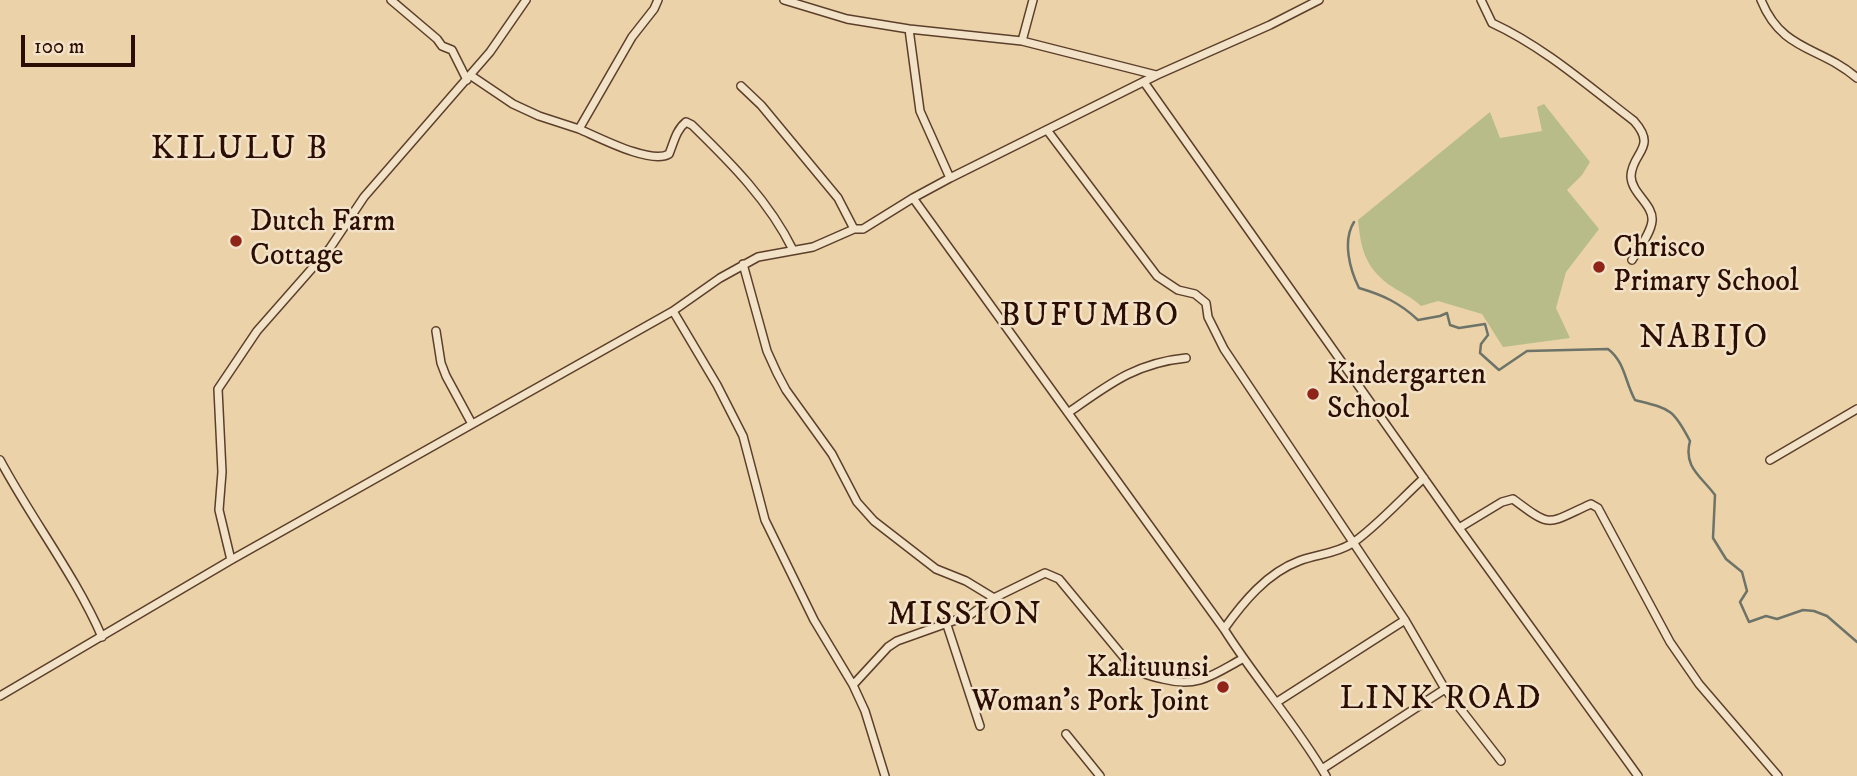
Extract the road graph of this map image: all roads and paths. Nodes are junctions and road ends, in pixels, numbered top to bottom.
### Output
1 (391, 0) edge
2 (526, 0) edge
3 (658, 0) edge
4 (783, 0) edge
5 (1033, 0) edge
6 (1319, 0) edge
7 (1481, 0) edge
8 (1761, 0) edge
9 (909, 29) junction
10 (1021, 41) junction
11 (1157, 75) junction
12 (468, 78) junction
13 (1857, 78) edge
14 (1144, 82) junction
15 (741, 86) dead end
16 (579, 129) junction
17 (1047, 130) junction
18 (950, 178) junction
19 (913, 198) junction
20 (854, 229) junction
21 (793, 250) junction
22 (1632, 260) dead end
23 (743, 264) junction
24 (673, 311) junction
25 (436, 331) dead end
26 (1186, 358) dead end
27 (1857, 409) edge
28 (1068, 413) junction
29 (472, 424) junction
30 (0, 460) edge
31 (1770, 460) dead end
32 (1424, 478) junction
33 (1459, 528) junction
34 (1352, 543) junction
35 (231, 559) junction
36 (994, 598) junction
37 (1405, 620) junction
38 (946, 622) junction
39 (1224, 629) junction
40 (102, 637) junction
41 (1242, 659) junction
42 (853, 685) junction
43 (1445, 689) junction
44 (0, 696) edge
45 (1277, 702) junction
46 (980, 726) dead end
47 (1066, 734) dead end
48 (1501, 761) dead end
49 (1324, 772) edge
50 (886, 776) edge
51 (1100, 776) edge
52 (1638, 776) edge
53 (1778, 776) edge

1 - 12 street
2 - 12 street
3 - 16 street
4 - 9 street
5 - 10 street
6 - 11 street
7 - 22 street
8 - 13 street
9 - 10 street
9 - 18 street
10 - 11 street
11 - 14 street
12 - 16 street
12 - 35 street
14 - 17 street
14 - 32 street
15 - 20 street
16 - 21 street
17 - 18 street
17 - 34 street
18 - 19 street
19 - 20 street
19 - 28 street
20 - 21 street
21 - 23 street
23 - 24 street
23 - 36 street
24 - 29 street
24 - 42 street
25 - 29 street
26 - 28 street
27 - 31 street
28 - 39 street
29 - 35 street
30 - 40 street
32 - 33 street
32 - 34 street
33 - 52 street
33 - 53 street
34 - 37 street
34 - 39 street
35 - 40 street
36 - 38 street
36 - 41 street
37 - 43 street
37 - 45 street
38 - 42 street
38 - 46 street
39 - 41 street
40 - 44 street
41 - 45 street
42 - 50 street
43 - 48 street
43 - 49 street
45 - 49 street
47 - 51 street

